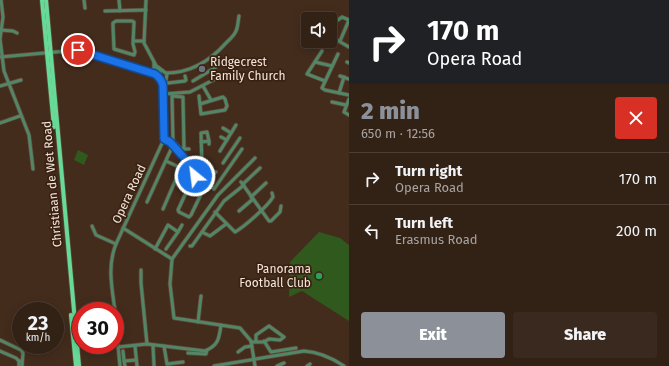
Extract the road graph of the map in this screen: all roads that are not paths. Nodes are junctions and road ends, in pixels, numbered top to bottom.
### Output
1 (1, 0) edge
2 (42, 0) edge
3 (46, 0) edge
4 (84, 0) edge
5 (119, 0) edge
6 (146, 0) edge
7 (85, 8) dead end
8 (146, 10) junction
9 (105, 11) dead end
10 (120, 11) junction
11 (239, 16) dead end
12 (338, 20) dead end
13 (349, 20) edge
14 (1, 30) edge
15 (17, 33) dead end
16 (134, 40) junction
17 (337, 40) edge
18 (144, 41) junction
19 (340, 41) junction
20 (349, 47) edge
21 (322, 51) dead end
22 (49, 53) junction
23 (338, 54) dead end
24 (1, 57) edge
25 (153, 60) junction
26 (315, 62) junction
27 (332, 66) junction
28 (216, 67) dead end
29 (148, 72) junction
30 (208, 72) junction
31 (163, 76) junction
32 (185, 76) dead end
33 (340, 76) dead end
34 (219, 78) dead end
35 (348, 78) edge
36 (21, 80) dead end
37 (213, 80) junction
38 (193, 81) dead end
39 (326, 81) junction
40 (8, 83) junction
41 (163, 85) junction
42 (0, 86) edge
43 (203, 86) junction
44 (164, 94) junction
45 (339, 94) junction
46 (199, 96) dead end
47 (349, 96) edge
48 (349, 99) edge
49 (211, 100) junction
50 (183, 101) junction
51 (189, 101) dead end
52 (332, 102) dead end
53 (200, 104) junction
54 (346, 105) junction
55 (224, 110) junction
56 (183, 113) junction
57 (189, 113) dead end
58 (225, 115) dead end
59 (349, 115) edge
60 (20, 116) junction
61 (0, 123) edge
62 (164, 123) junction
63 (172, 123) junction
64 (184, 125) junction
65 (190, 125) dead end
66 (236, 125) dead end
67 (224, 128) dead end
68 (231, 133) junction
69 (184, 137) junction
70 (190, 137) dead end
71 (222, 137) dead end
72 (240, 138) dead end
73 (164, 139) junction
74 (226, 141) junction
75 (200, 142) junction
76 (173, 145) junction
77 (233, 147) junction
78 (184, 149) junction
79 (189, 149) dead end
80 (242, 149) dead end
81 (220, 151) dead end
82 (230, 152) junction
83 (236, 155) junction
84 (255, 158) dead end
85 (166, 161) junction
86 (223, 163) dead end
87 (202, 167) junction
88 (260, 168) dead end
89 (33, 169) dead end
90 (216, 172) dead end
91 (195, 174) junction
92 (266, 183) dead end
93 (242, 184) junction
94 (142, 186) junction
95 (151, 191) junction
96 (272, 193) dead end
97 (218, 195) junction
98 (252, 198) junction
99 (224, 201) junction
100 (147, 202) dead end
101 (281, 206) dead end
102 (163, 209) dead end
103 (260, 210) junction
104 (239, 211) dead end
105 (216, 212) junction
106 (226, 224) junction
107 (182, 225) dead end
108 (92, 226) dead end
109 (123, 228) junction
110 (178, 232) junction
111 (202, 232) junction
112 (116, 244) junction
113 (190, 246) dead end
114 (155, 249) junction
115 (166, 249) dead end
116 (172, 259) junction
117 (141, 270) dead end
118 (201, 296) dead end
119 (114, 302) edge
120 (198, 322) junction
121 (221, 325) junction
122 (0, 340) edge
123 (264, 341) junction
124 (256, 342) junction
125 (147, 344) junction
126 (252, 344) junction
127 (152, 345) junction
128 (135, 346) junction
129 (164, 346) junction
130 (124, 347) edge
131 (296, 348) dead end
132 (207, 350) junction
133 (0, 351) edge
134 (238, 352) dead end
135 (188, 353) dead end
136 (119, 354) edge
137 (123, 354) edge
138 (254, 359) junction
139 (136, 360) junction
140 (21, 361) junction
141 (124, 361) junction
142 (183, 362) dead end
143 (284, 363) dead end
144 (19, 366) edge
145 (22, 366) edge
146 (76, 366) edge
147 (79, 366) edge
148 (120, 366) edge
149 (125, 366) edge
150 (137, 366) edge
151 (154, 366) edge
152 (214, 366) edge
153 (255, 366) edge
154 (277, 366) edge
155 (344, 366) edge

1 - 14 street
2 - 22 main road, Christiaan de Wet Road
3 - 22 main road, Christiaan de Wet Road
4 - 7 street
5 - 10 street
6 - 8 street
8 - 10 street
8 - 18 street
9 - 10 street
11 - 31 street
12 - 13 street
13 - 19 street
14 - 15 street
14 - 24 street
16 - 16 street
16 - 18 street
17 - 19 street
18 - 25 street
19 - 20 street
21 - 26 street
22 - 24 street
22 - 29 street
22 - 146 main road, Christiaan de Wet Road
22 - 147 main road, Christiaan de Wet Road
23 - 27 street
24 - 40 street
25 - 29 street
25 - 31 street
26 - 27 street
26 - 39 street
27 - 39 street
28 - 30 street
29 - 31 street
30 - 37 street
30 - 38 street
31 - 41 street
32 - 41 street
33 - 35 street
34 - 37 street
35 - 45 street
36 - 40 street
37 - 43 street
39 - 45 street
40 - 42 street
40 - 60 street
41 - 44 street, Opera Road
43 - 44 street
43 - 49 street
44 - 62 street, Opera Road
45 - 47 street
46 - 53 street
48 - 54 street
49 - 53 street
49 - 55 street
50 - 51 street
50 - 56 street
50 - 63 street
52 - 54 street
53 - 55 street
54 - 59 street
55 - 58 street
56 - 57 street
56 - 64 street
60 - 61 street
60 - 89 street
62 - 63 street
62 - 73 street, Opera Road
63 - 78 street
64 - 65 street
64 - 69 street
66 - 68 street
67 - 68 street
68 - 74 street
69 - 70 street
69 - 78 street
71 - 74 street
72 - 77 street
73 - 76 street
73 - 94 street, Opera Road
74 - 77 street
74 - 81 street
75 - 75 street
75 - 87 street
76 - 85 street
76 - 91 street
77 - 82 street
78 - 79 street
80 - 83 street
82 - 83 street
82 - 86 street
83 - 91 street
84 - 97 street
85 - 95 street
85 - 102 street
87 - 90 street
87 - 91 street
88 - 93 street
91 - 91 street
92 - 98 street
93 - 98 street
93 - 99 street
94 - 95 street
94 - 109 street, Opera Road
95 - 100 street
96 - 103 street
97 - 99 street
97 - 116 street
98 - 103 street
98 - 104 street
99 - 105 street
101 - 103 street
103 - 106 street
105 - 106 street
105 - 111 street
106 - 111 street
107 - 110 street
108 - 112 street
109 - 112 street, Opera Road
109 - 114 street
110 - 114 street
110 - 115 street
111 - 113 street
112 - 119 street, Opera Road
114 - 116 street
116 - 120 street
117 - 125 street
118 - 120 street
120 - 121 street
121 - 126 street
121 - 132 street
122 - 140 street
123 - 124 street
123 - 124 street
123 - 131 street
124 - 126 street
125 - 127 street
125 - 128 street
126 - 134 street
126 - 138 street
127 - 129 street
127 - 151 street
128 - 130 street
128 - 139 street
129 - 132 street
129 - 142 street
132 - 135 street
133 - 140 street
136 - 148 street
137 - 141 street
138 - 152 street
138 - 153 street
138 - 155 street
139 - 141 street
139 - 150 street
140 - 144 street
140 - 145 street
141 - 149 street
143 - 154 street

